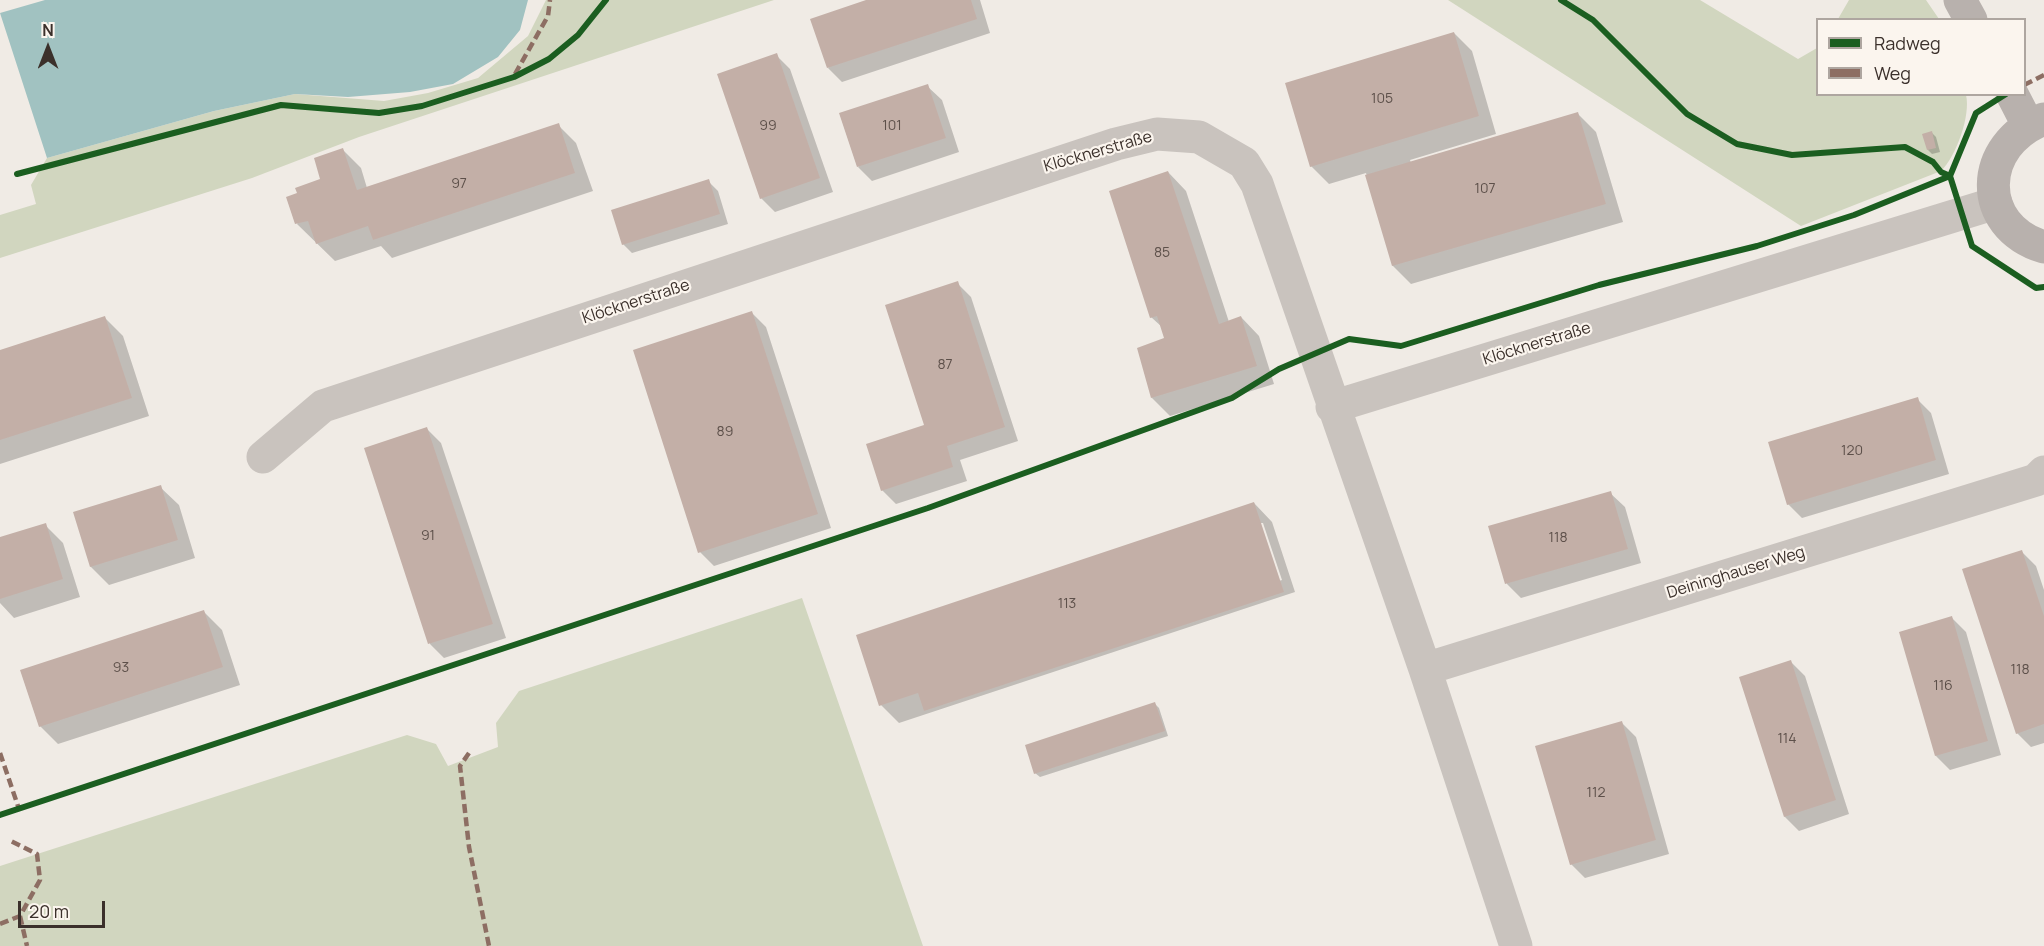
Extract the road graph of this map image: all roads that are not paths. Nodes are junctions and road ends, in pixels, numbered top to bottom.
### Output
1 (1960, 0) edge
2 (1970, 18) edge
3 (2014, 96) edge
4 (2036, 122) edge
5 (1996, 203) junction
6 (2044, 247) edge
7 (1332, 407) junction
8 (263, 457) dead end
9 (2044, 472) edge
10 (1425, 669) junction
11 (1516, 946) edge

1 - 2 main road
3 - 4 main road
4 - 5 main road
5 - 6 main road
5 - 7 street, Klöcknerstraße
7 - 8 street, Klöcknerstraße
7 - 10 street
9 - 10 street, Deininghauser Weg
10 - 11 street

